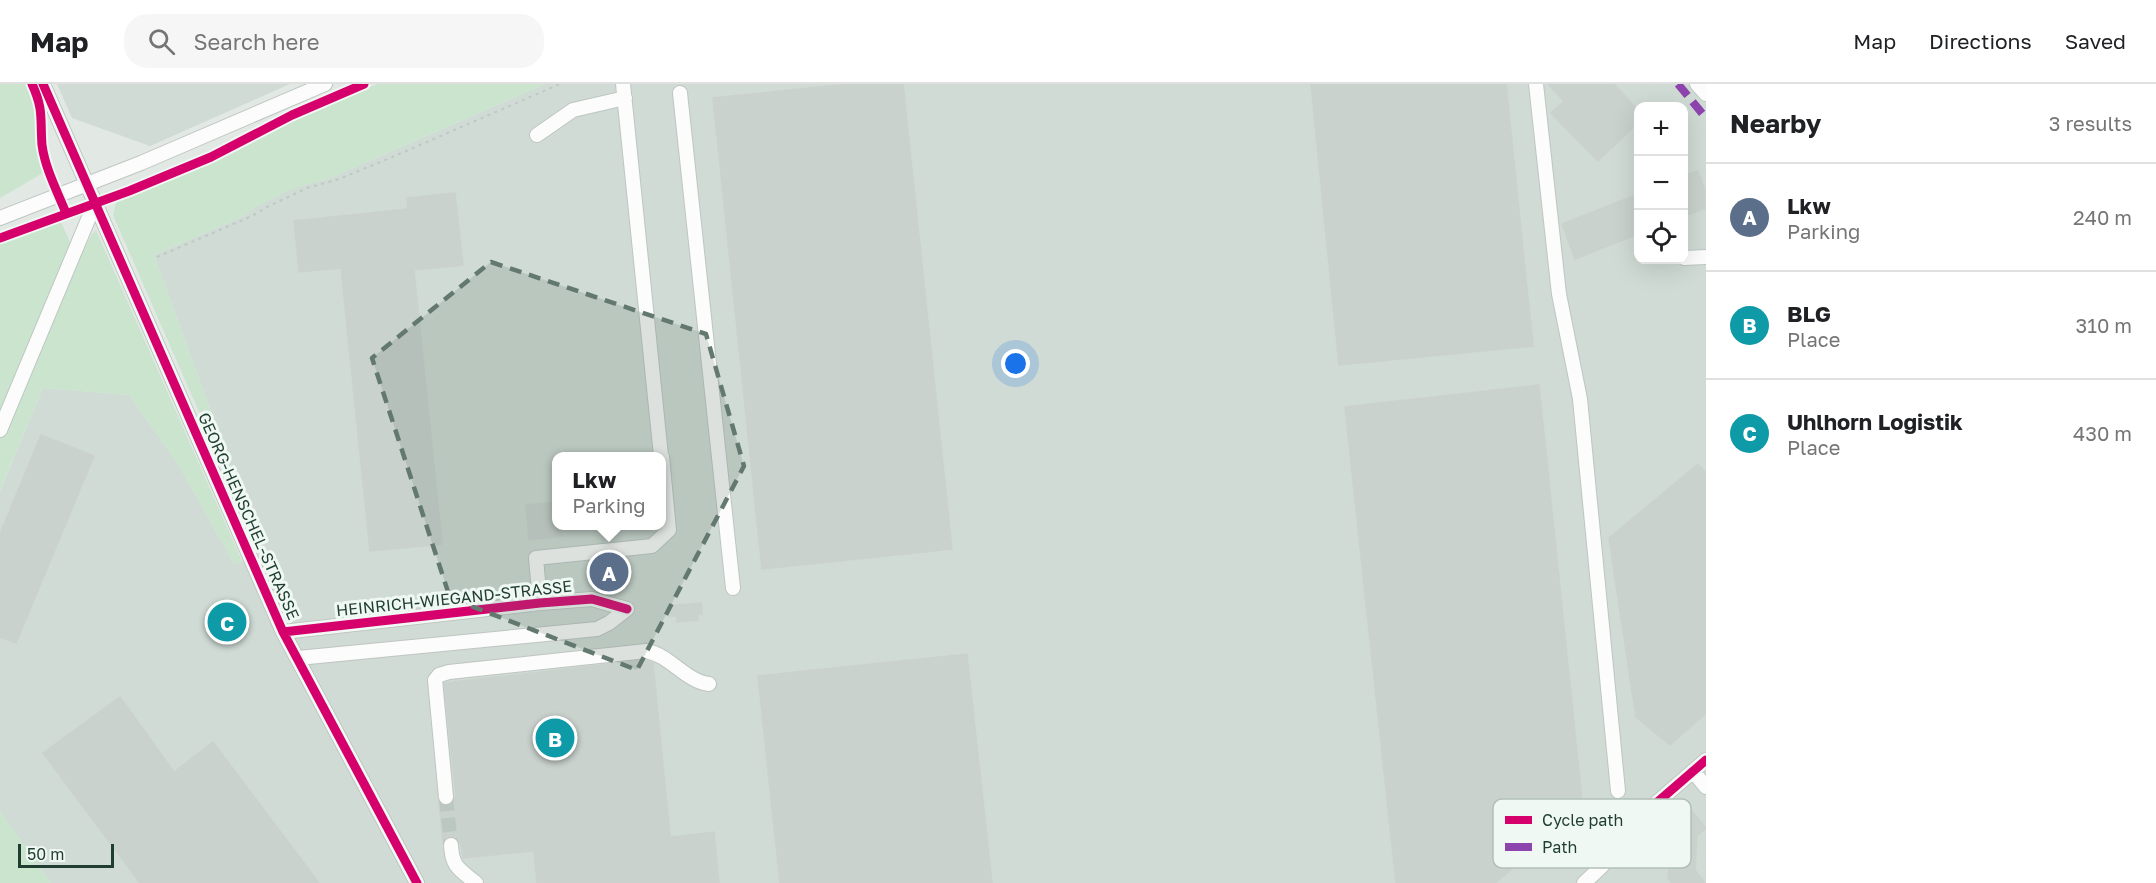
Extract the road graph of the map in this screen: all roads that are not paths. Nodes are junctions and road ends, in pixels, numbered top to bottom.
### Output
1 (44, 84) edge
2 (325, 84) edge
3 (1536, 84) edge
4 (1697, 84) edge
5 (624, 91) edge
6 (680, 93) dead end
7 (1706, 94) edge
8 (537, 135) dead end
9 (87, 184) junction
10 (95, 202) junction
11 (0, 218) edge
12 (1706, 257) edge
13 (1688, 258) edge
14 (0, 430) edge
15 (661, 452) edge
16 (666, 499) edge
17 (733, 588) dead end
18 (540, 603) junction
19 (284, 632) junction
20 (298, 658) junction
21 (709, 684) dead end
22 (1706, 760) edge
23 (1693, 771) junction
24 (1706, 787) edge
25 (1618, 791) dead end
26 (446, 797) tunnel mouth
27 (1661, 799) edge
28 (451, 845) tunnel mouth
29 (1600, 868) edge
30 (417, 883) edge
31 (476, 883) edge
32 (1584, 883) edge

1 - 9 street, GEORG-HENSCHEL-STRASSE
2 - 9 street
3 - 25 street
4 - 7 street
5 - 8 street
5 - 15 street
6 - 17 street
9 - 10 street, GEORG-HENSCHEL-STRASSE
9 - 11 street
10 - 14 street
10 - 19 street, GEORG-HENSCHEL-STRASSE
12 - 13 street
16 - 18 street
18 - 19 street, HEINRICH-WIEGAND-STRASSE
18 - 20 street, HEINRICH-WIEGAND-STRASSE
19 - 20 street, GEORG-HENSCHEL-STRASSE
20 - 30 street, GEORG-HENSCHEL-STRASSE
21 - 26 street
22 - 23 street
23 - 24 street
23 - 27 street
28 - 31 street
29 - 32 street

